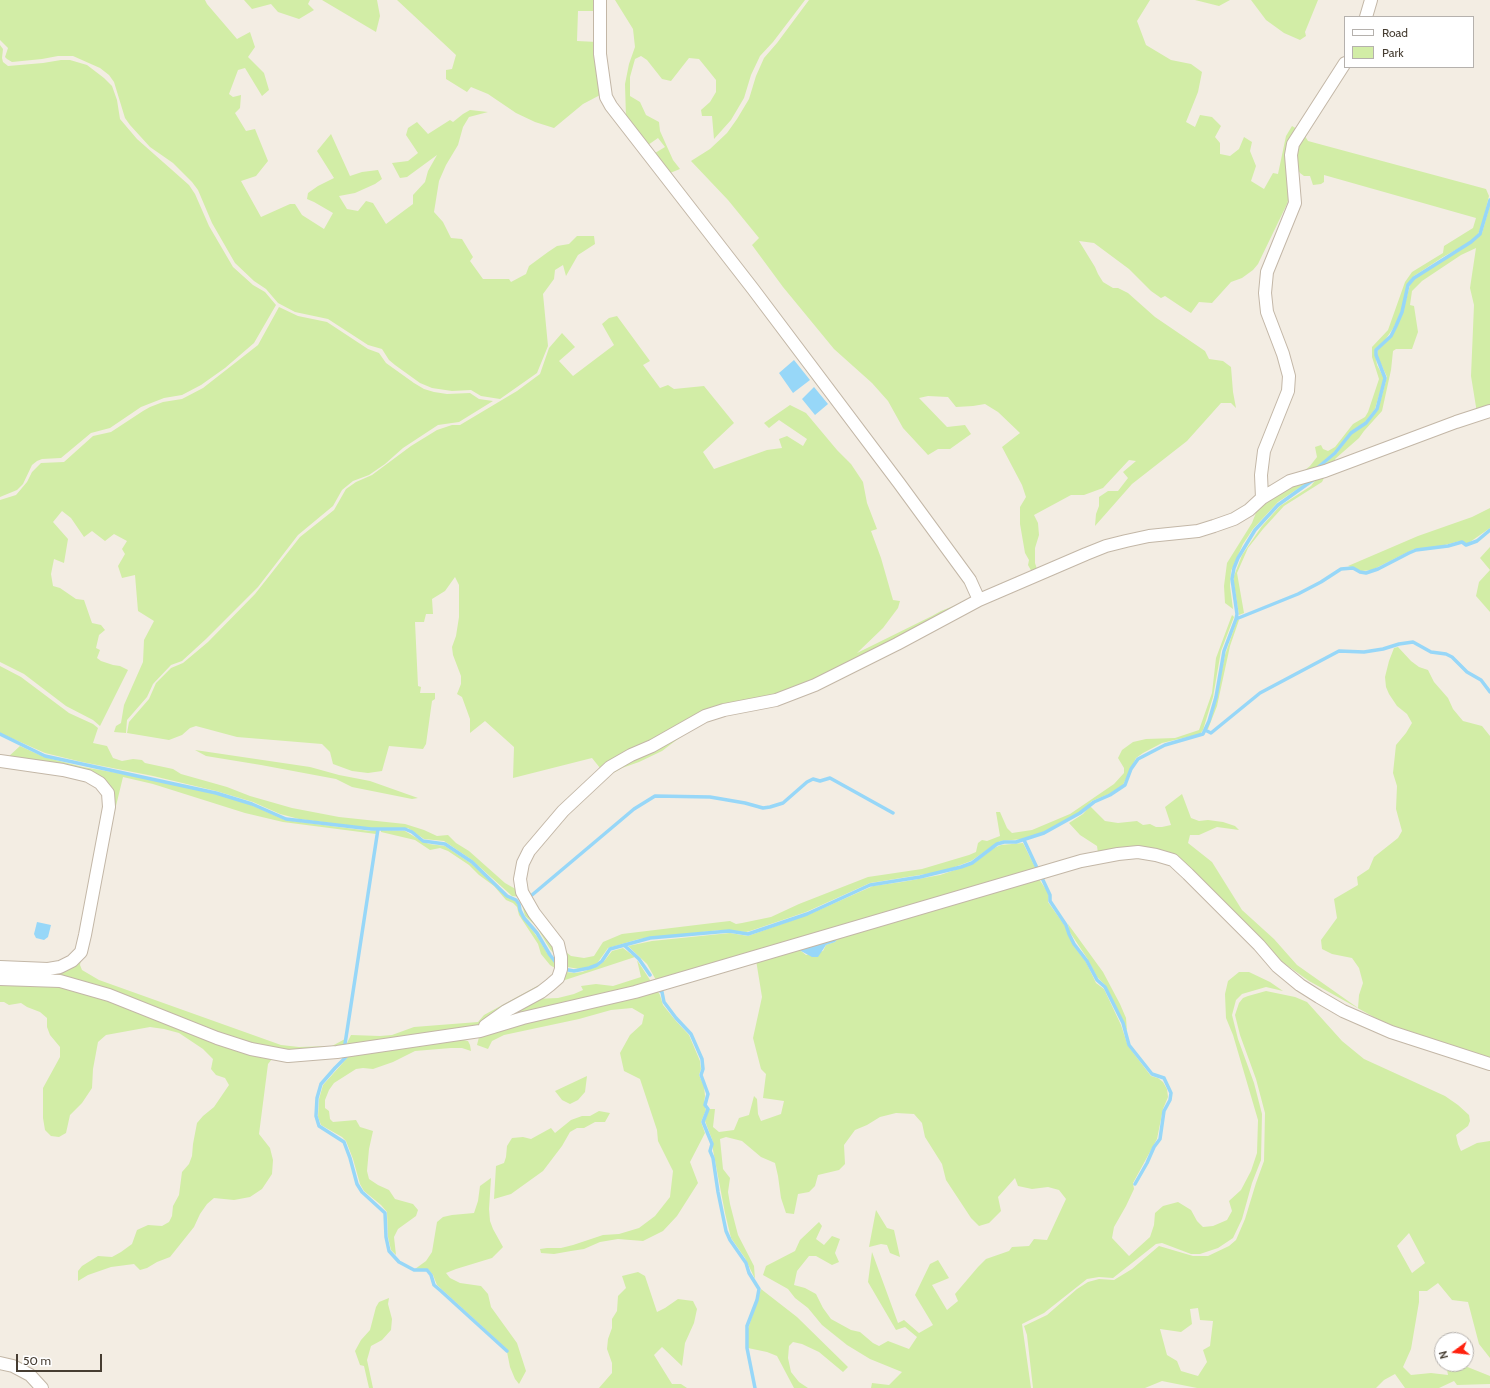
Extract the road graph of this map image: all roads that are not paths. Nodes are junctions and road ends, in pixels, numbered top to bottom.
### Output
1 (600, 0) edge
2 (1371, 0) edge
3 (1366, 16) edge
4 (1344, 65) edge
5 (1490, 411) edge
6 (1262, 498) junction
7 (979, 600) junction
8 (0, 761) edge
9 (0, 968) edge
10 (0, 980) edge
11 (480, 1031) junction
12 (1490, 1064) edge
13 (0, 1363) edge
14 (42, 1388) edge

1 - 7 street
2 - 3 street
4 - 6 street
5 - 6 street
6 - 7 street
7 - 11 street
8 - 9 street
10 - 11 street
11 - 12 street
13 - 14 street

